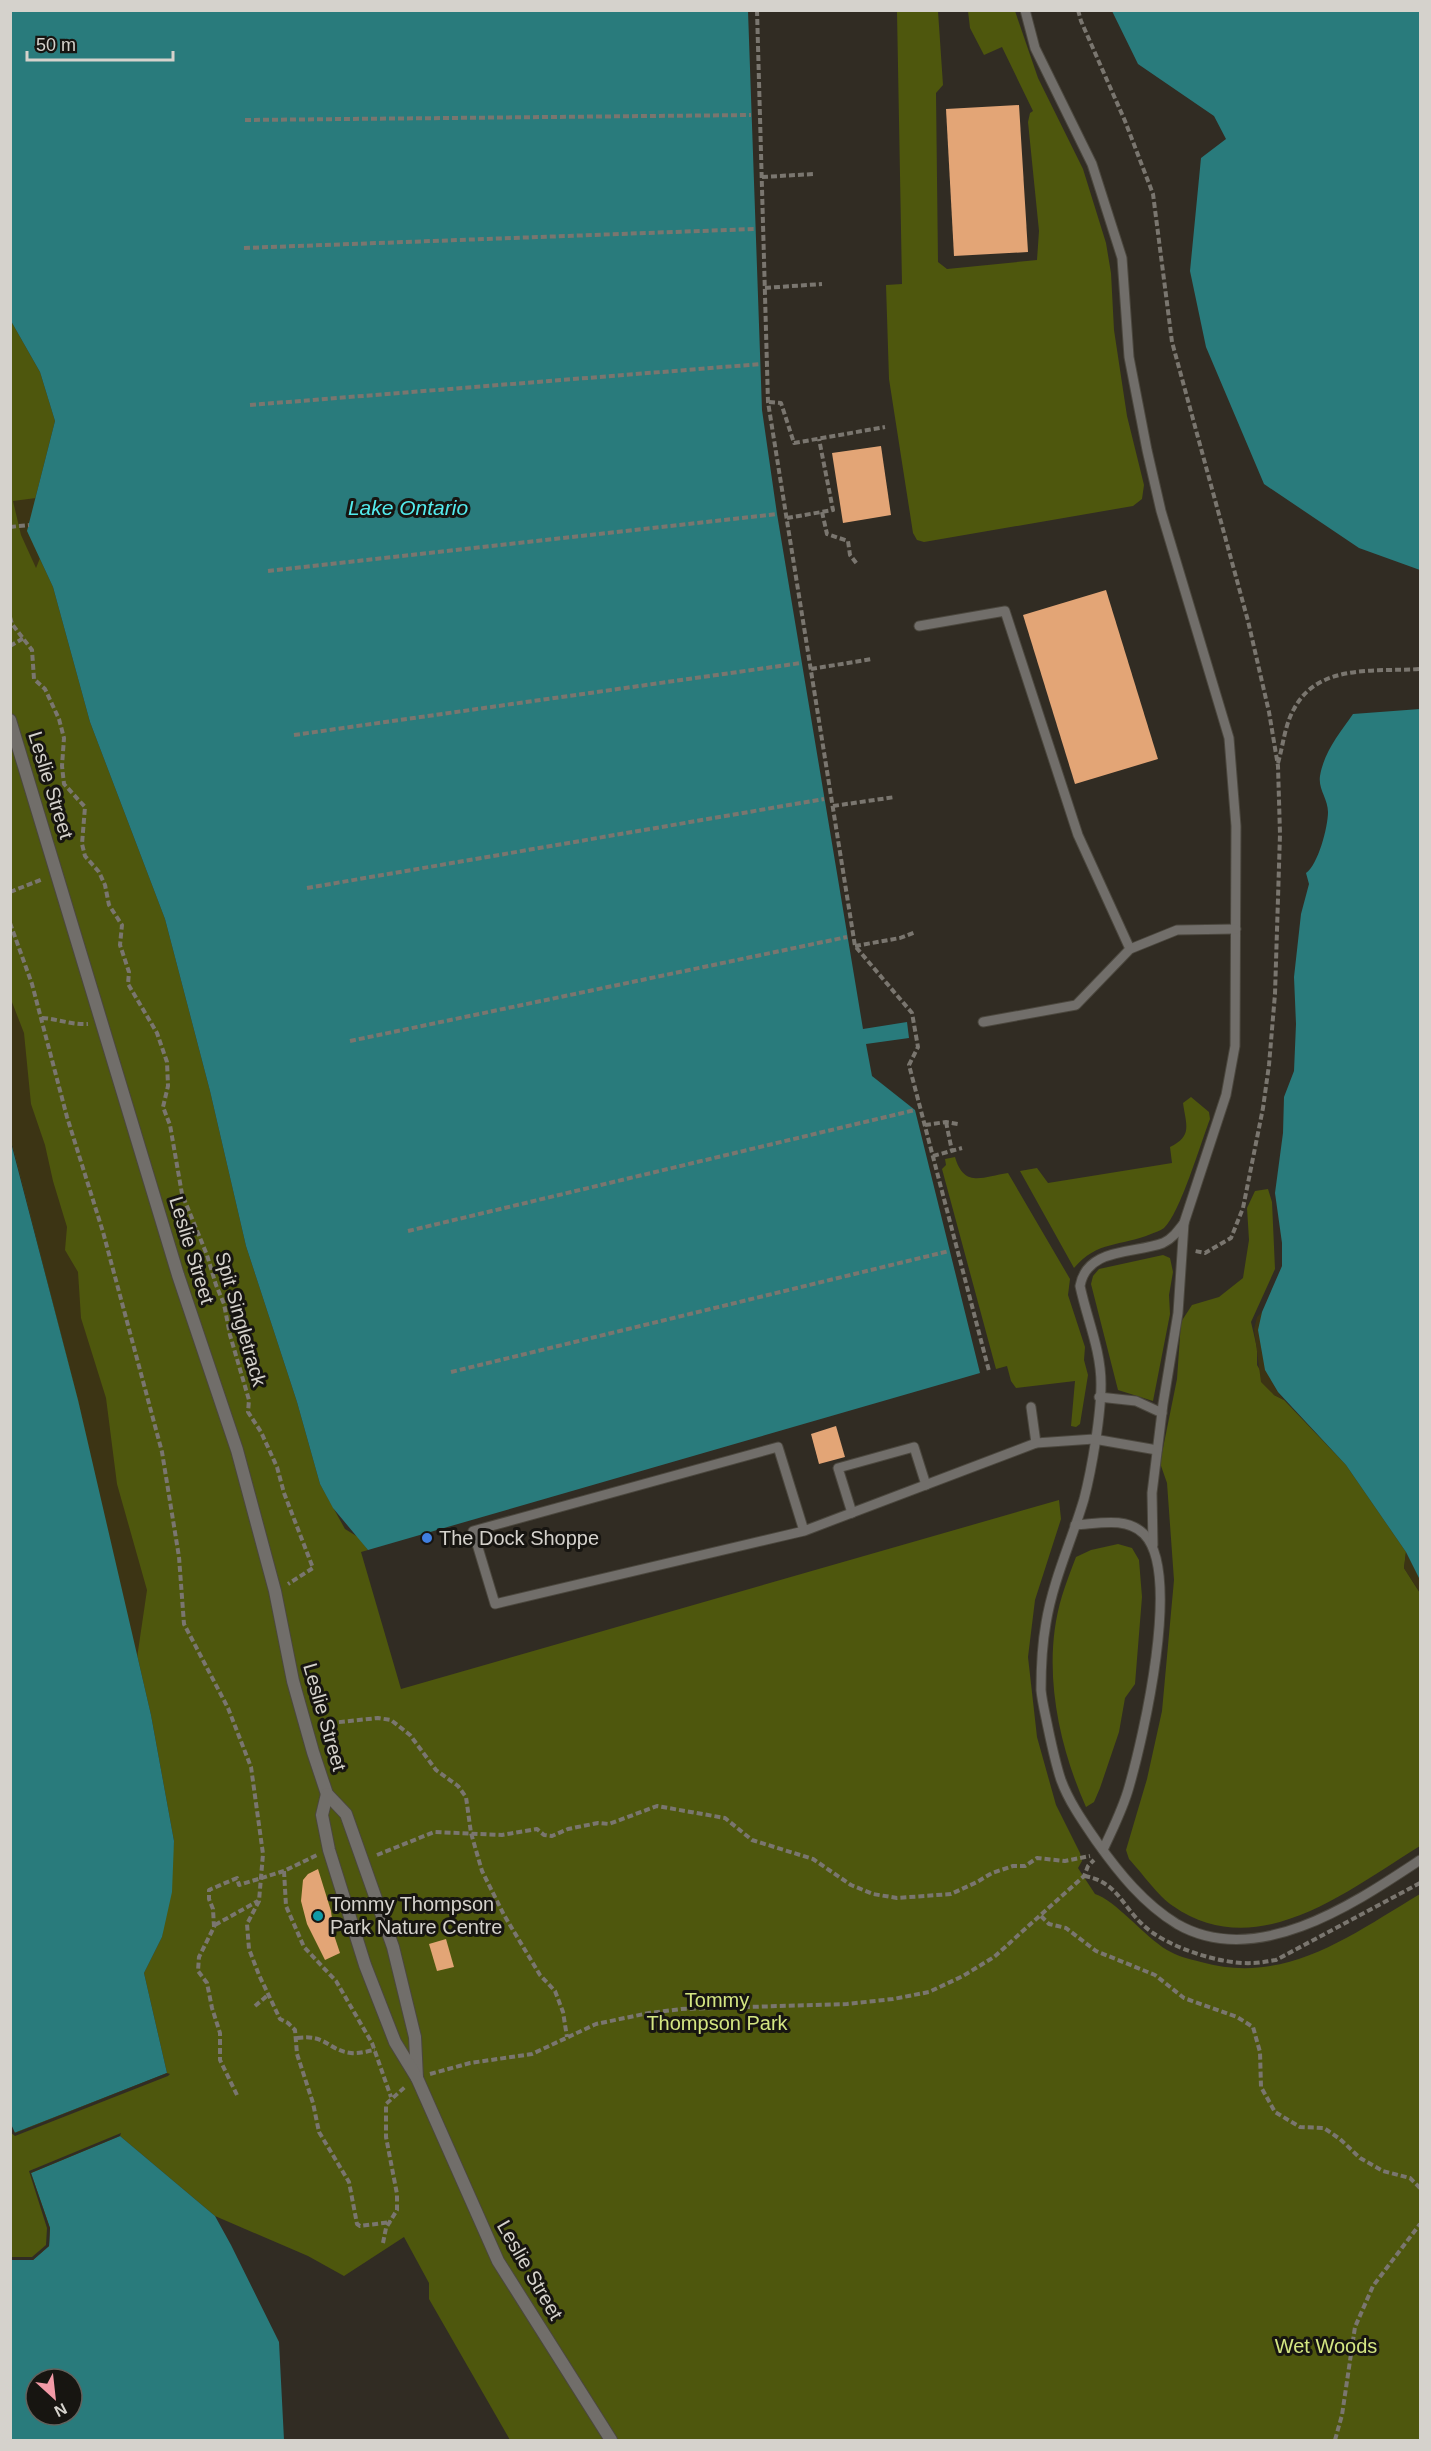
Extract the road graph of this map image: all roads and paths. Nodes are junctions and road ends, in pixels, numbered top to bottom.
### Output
1 (757, 10) edge
2 (1025, 10) edge
3 (751, 115) dead end
4 (245, 120) dead end
5 (814, 174) dead end
6 (762, 177) junction
7 (754, 229) dead end
8 (244, 248) dead end
9 (822, 284) dead end
10 (765, 288) junction
11 (761, 364) dead end
12 (768, 402) junction
13 (250, 405) dead end
14 (885, 427) dead end
15 (819, 439) junction
16 (822, 512) junction
17 (777, 514) dead end
18 (787, 518) junction
19 (29, 525) dead end
20 (10, 527) edge
21 (857, 564) dead end
22 (268, 572) dead end
23 (10, 617) edge
24 (919, 626) dead end
25 (24, 638) junction
26 (10, 646) edge
27 (872, 659) dead end
28 (801, 663) dead end
29 (811, 669) junction
30 (1420, 669) edge
31 (10, 720) edge
32 (294, 735) dead end
33 (1278, 766) dead end
34 (895, 797) dead end
35 (824, 799) dead end
36 (833, 806) junction
37 (57, 872) junction
38 (308, 888) dead end
39 (10, 892) edge
40 (10, 923) edge
41 (1236, 929) junction
42 (916, 932) dead end
43 (847, 937) dead end
44 (855, 946) junction
45 (1130, 949) junction
46 (42, 1018) junction
47 (101, 1021) junction
48 (983, 1022) dead end
49 (350, 1041) dead end
50 (915, 1110) dead end
51 (946, 1122) junction
52 (958, 1124) dead end
53 (925, 1125) junction
54 (962, 1148) dead end
55 (952, 1151) junction
56 (933, 1156) junction
57 (1184, 1223) junction
58 (408, 1231) dead end
59 (949, 1251) dead end
60 (989, 1371) dead end
61 (451, 1372) dead end
62 (1099, 1397) junction
63 (1031, 1407) dead end
64 (1161, 1413) junction
65 (1094, 1439) junction
66 (1036, 1443) junction
67 (1157, 1450) junction
68 (926, 1485) junction
69 (852, 1513) junction
70 (1075, 1525) junction
71 (804, 1531) junction
72 (1153, 1545) junction
73 (275, 1591) junction
74 (306, 1726) junction
75 (327, 1794) junction
76 (471, 1833) junction
77 (329, 1850) junction
78 (1101, 1853) junction
79 (1420, 1860) edge
80 (362, 1861) junction
81 (284, 1871) junction
82 (1084, 1876) dead end
83 (261, 1878) junction
84 (259, 1900) junction
85 (1041, 1916) junction
86 (214, 1925) junction
87 (268, 1995) junction
88 (255, 2006) dead end
89 (567, 2037) junction
90 (297, 2038) junction
91 (375, 2050) junction
92 (417, 2078) junction
93 (237, 2095) dead end
94 (391, 2097) junction
95 (1420, 2188) edge
96 (391, 2222) junction
97 (1420, 2224) edge
98 (383, 2243) dead end
99 (611, 2440) edge
100 (1335, 2440) edge

1 - 6 path
2 - 41 lane
3 - 4 path
5 - 6 path
6 - 10 path
7 - 8 path
9 - 10 path
10 - 12 path
11 - 13 path
12 - 15 path
12 - 18 path
14 - 15 path
15 - 16 path
16 - 18 path
16 - 21 path
17 - 22 path
18 - 29 path
19 - 20 path
23 - 25 path, Spit Singletrack
24 - 45 lane
25 - 26 path
25 - 73 path, Spit Singletrack
27 - 29 path
28 - 32 path
29 - 36 path
30 - 33 path
31 - 37 street, Leslie Street
34 - 36 path
35 - 38 path
36 - 44 path
37 - 39 path
37 - 47 street, Leslie Street
40 - 46 path
41 - 45 lane
41 - 57 lane
42 - 44 path
43 - 49 path
44 - 53 path
45 - 48 lane
46 - 47 path
46 - 83 path
47 - 73 street, Leslie Street
50 - 58 path
51 - 52 path
51 - 53 path
51 - 55 path
53 - 56 path
54 - 55 path
55 - 56 path
56 - 60 path
57 - 62 lane
57 - 64 lane
59 - 61 path
62 - 64 lane
62 - 65 lane
63 - 66 lane
64 - 67 lane
65 - 66 lane
65 - 67 lane
65 - 70 lane
66 - 68 lane
67 - 72 lane
68 - 69 lane
68 - 69 lane
69 - 71 lane
70 - 72 lane
70 - 78 lane
71 - 71 lane
72 - 78 lane
73 - 74 street, Leslie Street
74 - 75 street, Leslie Street
74 - 76 path
75 - 77 street, Leslie Street
75 - 80 street, Leslie Street
76 - 78 path
76 - 80 path
76 - 89 path
77 - 81 path
77 - 92 street, Leslie Street
78 - 79 lane
80 - 92 street, Leslie Street
81 - 83 path
81 - 91 path
82 - 85 path
83 - 84 path
83 - 86 path
84 - 86 path
84 - 87 path
85 - 89 path
85 - 95 path
86 - 93 path
87 - 88 path
87 - 90 path
89 - 92 path
90 - 91 path
90 - 96 path
91 - 94 path
92 - 94 path
92 - 99 street, Leslie Street
94 - 96 path
96 - 98 path
97 - 100 path

